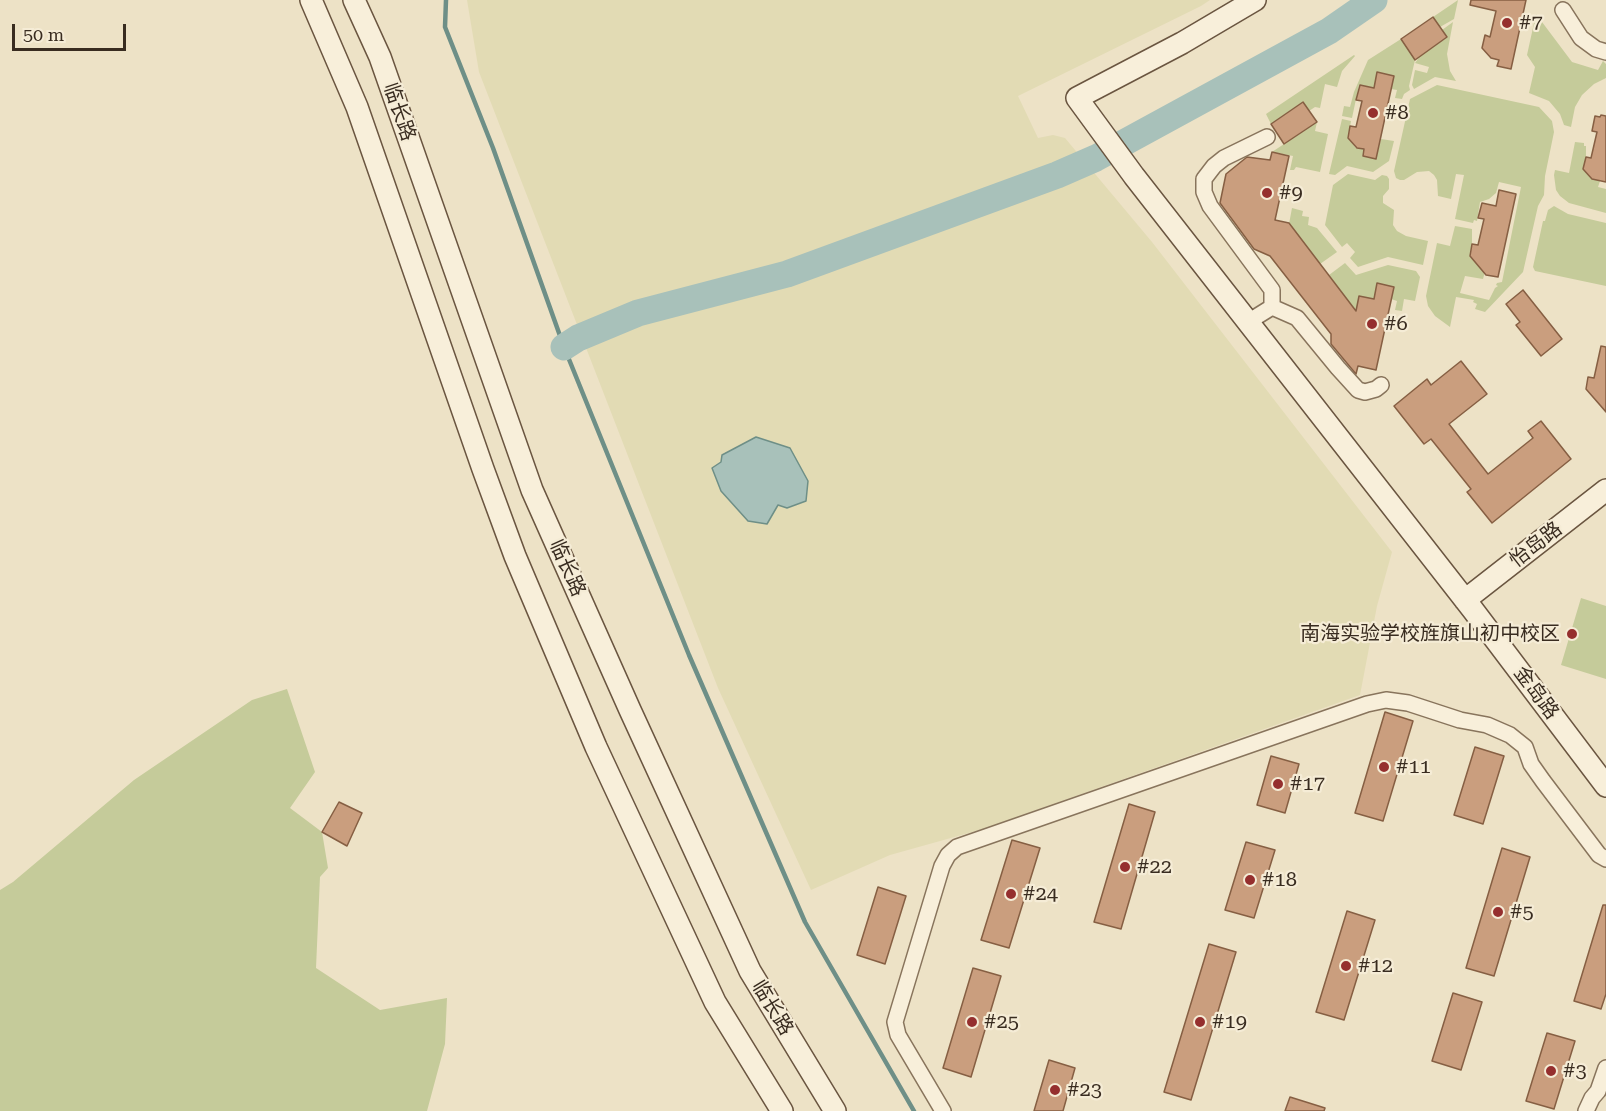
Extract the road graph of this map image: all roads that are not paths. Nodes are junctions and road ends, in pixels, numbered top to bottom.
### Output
1 (311, 0) edge
2 (354, 0) edge
3 (1255, 0) edge
4 (1563, 10) dead end
5 (1606, 52) edge
6 (1267, 137) dead end
7 (1272, 306) junction
8 (1248, 322) junction
9 (1381, 385) dead end
10 (1606, 490) edge
11 (1606, 508) edge
12 (1469, 605) junction
13 (1606, 786) edge
14 (1606, 858) edge
15 (1606, 1068) edge
16 (782, 1111) edge
17 (835, 1111) edge
18 (943, 1111) edge
19 (1586, 1111) edge

1 - 16 main road, 临长路
2 - 17 main road, 临长路
3 - 8 main road, 金岛路
4 - 5 street
6 - 7 street
7 - 8 street
7 - 9 street
8 - 12 main road, 金岛路
10 - 12 main road, 怡岛路
11 - 12 main road
12 - 13 main road, 金岛路
14 - 18 street
15 - 19 street

